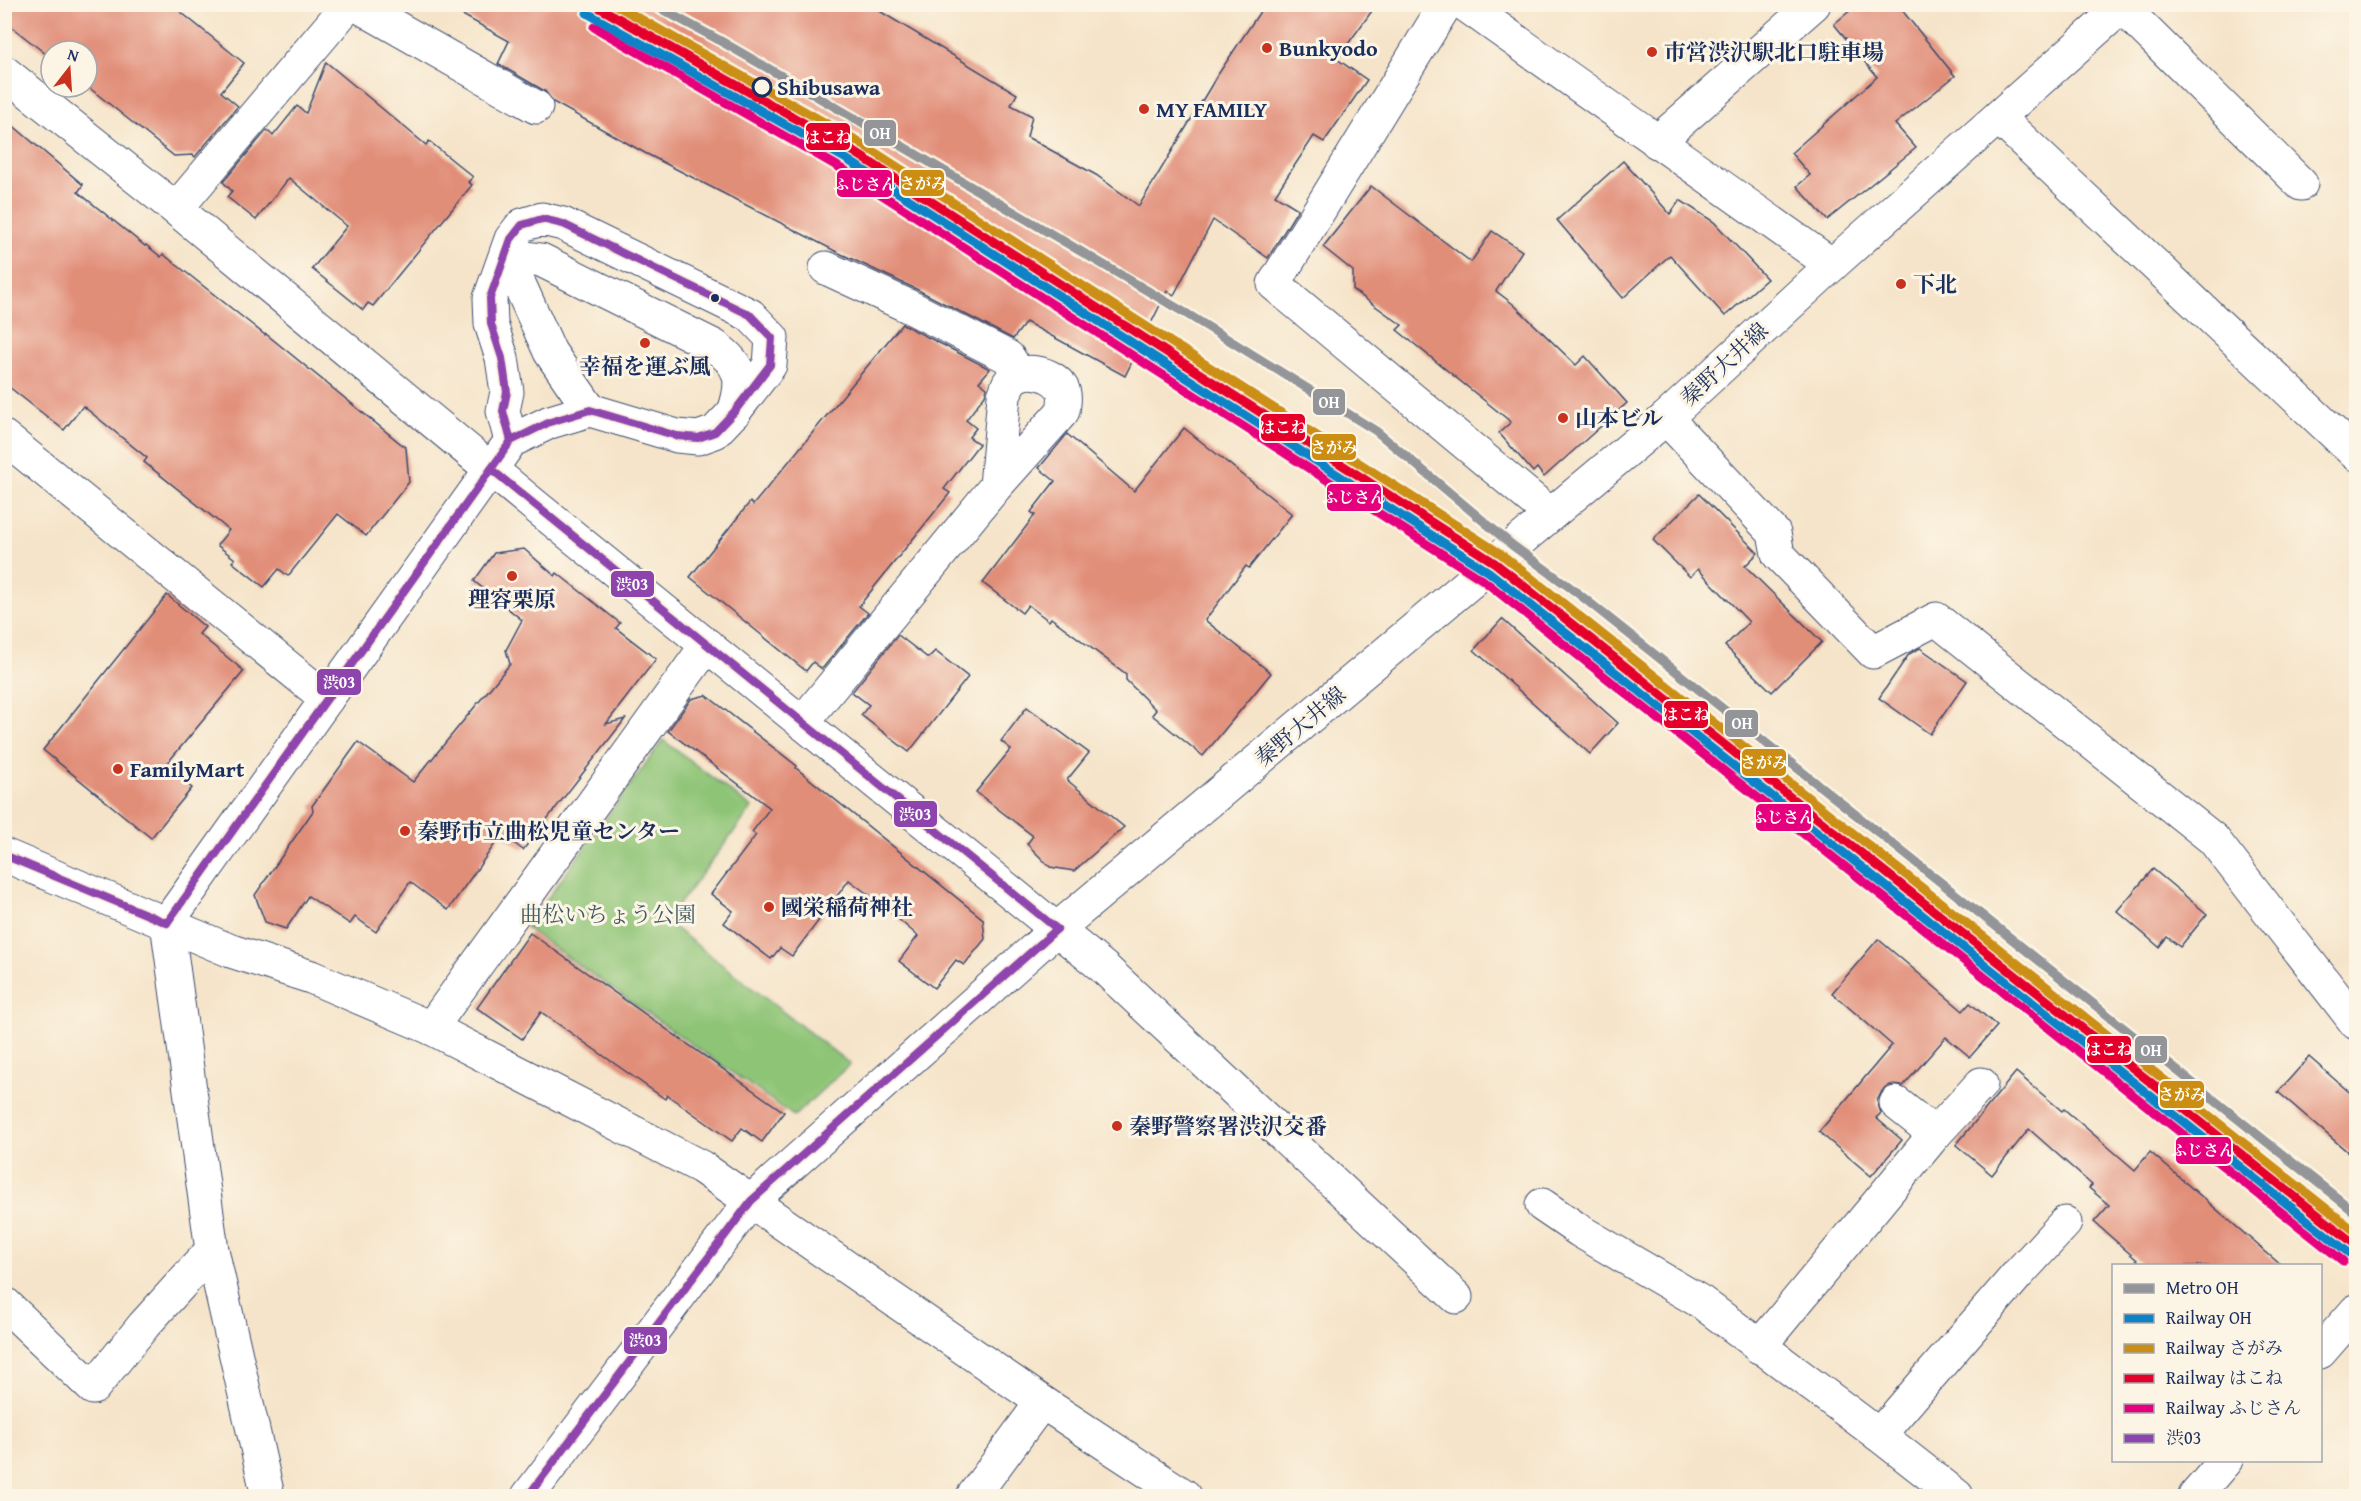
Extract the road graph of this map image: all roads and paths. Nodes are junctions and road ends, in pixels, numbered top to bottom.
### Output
1 (349, 4) edge
2 (355, 4) edge
3 (1446, 4) edge
4 (1464, 4) edge
5 (1814, 4) edge
6 (2124, 6) edge
7 (4, 72) edge
8 (536, 106) dead end
9 (1999, 118) junction
10 (1657, 142) junction
11 (2301, 184) dead end
12 (176, 209) junction
13 (506, 255) junction
14 (1832, 265) junction
15 (825, 268) dead end
16 (1019, 374) junction
17 (590, 410) junction
18 (734, 412) junction
19 (1666, 418) junction
20 (4, 437) edge
21 (511, 441) junction
22 (2356, 454) edge
23 (491, 469) junction
24 (996, 486) junction
25 (1550, 514) junction
26 (707, 645) junction
27 (327, 699) junction
28 (802, 723) junction
29 (4, 855) edge
30 (167, 923) junction
31 (1057, 929) junction
32 (2356, 1023) edge
33 (431, 1028) junction
34 (1981, 1084) dead end
35 (1896, 1103) dead end
36 (1935, 1134) junction
37 (751, 1201) junction
38 (1542, 1205) dead end
39 (2064, 1223) dead end
40 (212, 1250) junction
41 (1456, 1297) dead end
42 (4, 1303) edge
43 (2356, 1311) edge
44 (1759, 1347) junction
45 (2322, 1350) edge
46 (1042, 1402) junction
47 (1878, 1435) junction
48 (2225, 1462) edge
49 (268, 1497) edge
50 (528, 1497) edge
51 (973, 1497) edge
52 (1185, 1497) edge
53 (1957, 1497) edge
54 (2195, 1497) edge

1 - 12 street
2 - 8 street
3 - 25 street
4 - 10 street
5 - 10 street
6 - 9 street, 秦野大井線
6 - 11 street
7 - 12 street
9 - 14 street, 秦野大井線
9 - 22 street
10 - 14 street
12 - 23 street
13 - 17 street
13 - 18 street
13 - 18 street
13 - 21 street
14 - 19 street, 秦野大井線
15 - 16 street
16 - 24 street
16 - 24 street
17 - 18 street
17 - 21 street
19 - 25 street, 秦野大井線
19 - 32 street
20 - 27 street
21 - 23 street
23 - 26 street
23 - 27 street
24 - 28 street
25 - 31 street, 秦野大井線
26 - 28 street
26 - 33 street
27 - 30 street
28 - 31 street
29 - 30 street
30 - 33 street
30 - 40 street
31 - 37 street, 秦野大井線
31 - 41 street
33 - 37 street
34 - 36 street
35 - 36 street
36 - 44 street
37 - 46 street
37 - 50 street, 秦野大井線
38 - 44 street
39 - 47 street
40 - 42 street
40 - 49 street
43 - 45 street
44 - 47 street
46 - 51 street
46 - 52 street
47 - 53 street
48 - 54 street

